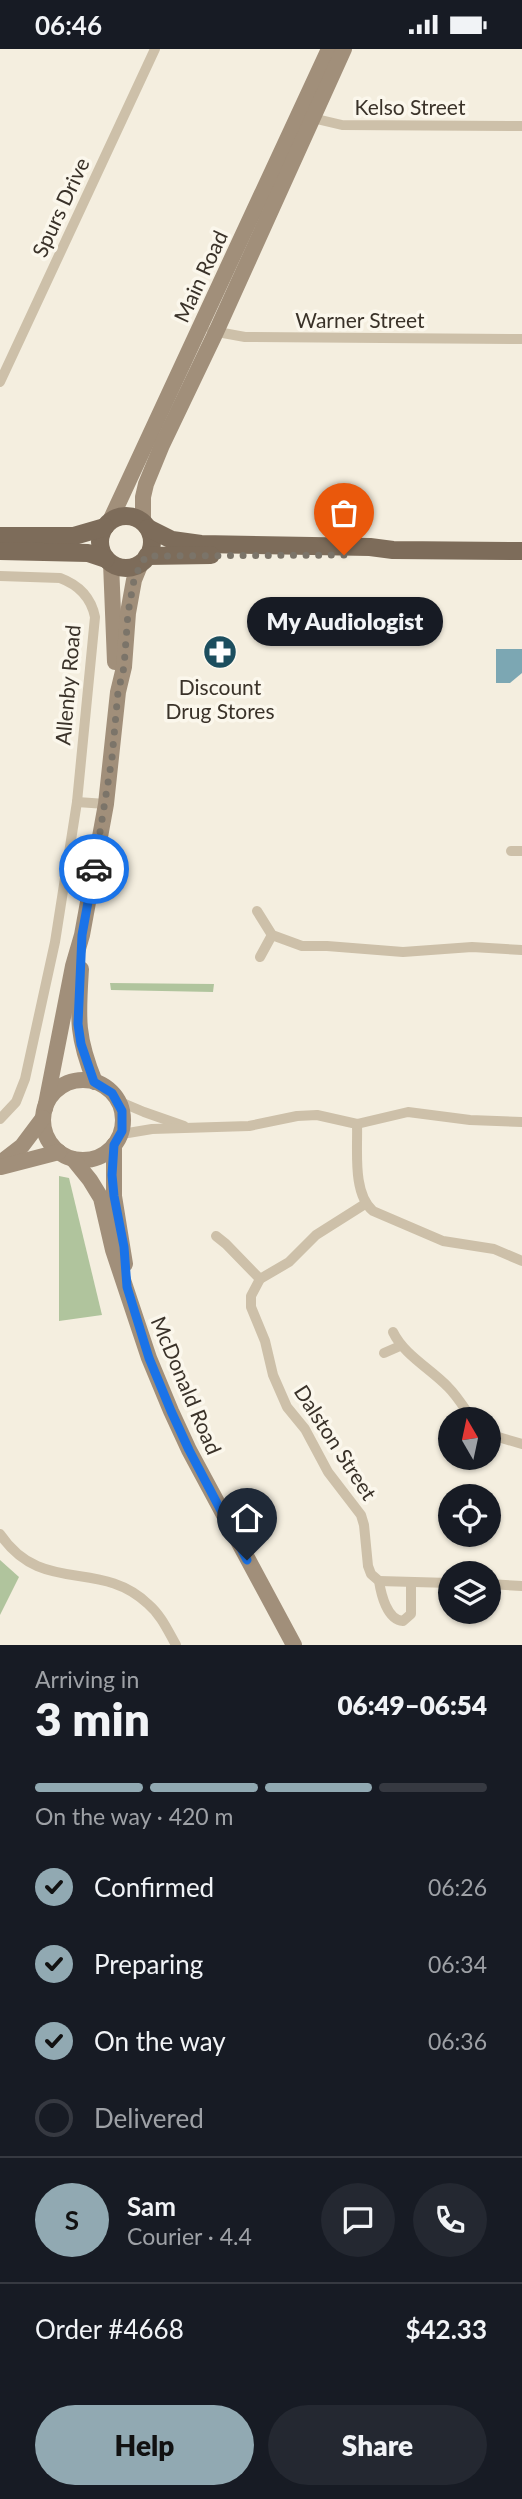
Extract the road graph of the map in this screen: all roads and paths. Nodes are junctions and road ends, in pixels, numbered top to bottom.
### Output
1 (155, 49) edge
2 (329, 49) edge
3 (344, 49) edge
4 (305, 116) junction
5 (522, 126) edge
6 (199, 327) junction
7 (216, 332) junction
8 (522, 339) edge
9 (0, 382) edge
10 (107, 524) junction
11 (145, 525) junction
12 (0, 536) edge
13 (393, 550) junction
14 (0, 551) edge
15 (522, 551) edge
16 (144, 559) junction
17 (109, 561) junction
18 (0, 576) edge
19 (118, 692) junction
20 (77, 802) junction
21 (106, 804) junction
22 (257, 911) dead end
23 (82, 935) junction
24 (272, 935) junction
25 (522, 950) edge
26 (260, 957) dead end
27 (94, 1082) junction
28 (118, 1101) junction
29 (44, 1114) junction
30 (0, 1119) edge
31 (522, 1122) edge
32 (357, 1124) junction
33 (192, 1129) junction
34 (118, 1138) junction
35 (66, 1155) junction
36 (0, 1165) edge
37 (365, 1204) junction
38 (216, 1236) dead end
39 (522, 1261) edge
40 (260, 1279) junction
41 (127, 1287) junction
42 (393, 1332) dead end
43 (400, 1346) junction
44 (384, 1353) dead end
45 (463, 1407) edge
46 (501, 1438) edge
47 (522, 1444) edge
48 (0, 1534) edge
49 (379, 1580) junction
50 (411, 1583) junction
51 (438, 1583) edge
52 (501, 1585) edge
53 (522, 1586) edge
54 (176, 1645) edge
55 (294, 1645) edge

1 - 9 street, Spurs Drive
2 - 4 main road, Main Road
3 - 4 main road, Main Road
4 - 5 street, Kelso Street
4 - 6 main road, Main Road
4 - 7 main road, Main Road
6 - 7 street, Warner Street
6 - 10 main road, Main Road
7 - 8 street, Warner Street
7 - 11 main road, Main Road
10 - 11 main road
10 - 12 main road
10 - 17 main road
11 - 13 main road
11 - 16 main road
13 - 15 main road
13 - 16 main road
14 - 17 main road
16 - 17 main road
16 - 19 main road, Allenby Road
17 - 19 main road, Allenby Road
18 - 20 street, Allenby Road
19 - 21 main road, Allenby Road
20 - 21 street
20 - 30 street, Allenby Road
21 - 23 main road, Allenby Road
22 - 24 street
23 - 27 main road, Allenby Road
23 - 29 main road, Allenby Road
24 - 25 street
24 - 26 street
27 - 28 main road
27 - 29 main road
28 - 33 street
28 - 34 main road
29 - 35 main road
29 - 36 main road, Allenby Road
31 - 32 street
32 - 33 street
32 - 37 street
33 - 34 street
34 - 35 main road
34 - 41 main road, McDonald Road
35 - 36 main road, Allenby Road
35 - 41 main road, McDonald Road
37 - 39 street
37 - 40 street
38 - 40 street
40 - 49 street, Dalston Street
41 - 55 main road, McDonald Road
42 - 43 street
43 - 44 street
43 - 45 street
46 - 47 street
48 - 54 street
49 - 50 street
49 - 50 street, Dalston Street
50 - 51 street
52 - 53 street

